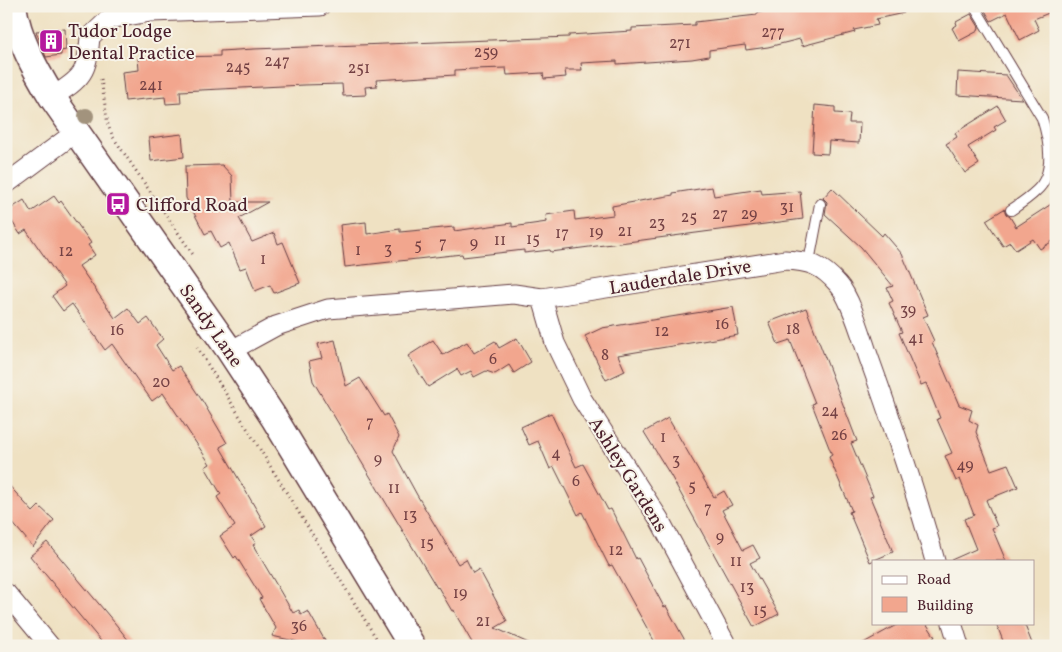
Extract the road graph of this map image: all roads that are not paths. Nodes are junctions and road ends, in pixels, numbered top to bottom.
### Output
1 (13, 6) edge
2 (320, 6) edge
3 (974, 6) edge
4 (52, 97) junction
5 (76, 132) junction
6 (6, 184) edge
7 (820, 204) dead end
8 (1012, 210) dead end
9 (809, 262) junction
10 (542, 298) junction
11 (230, 351) junction
12 (935, 560) edge
13 (6, 593) edge
14 (952, 624) edge
15 (50, 646) edge
16 (412, 646) edge
17 (727, 646) edge
18 (958, 646) edge

1 - 4 street, Sandy Lane
2 - 4 street
3 - 8 lane
4 - 5 street, Sandy Lane
5 - 6 street
5 - 11 street, Sandy Lane
7 - 9 lane
9 - 10 street, Lauderdale Drive
9 - 12 street
10 - 11 street, Lauderdale Drive
10 - 17 street, Ashley Gardens
11 - 16 street, Sandy Lane
13 - 15 street
14 - 18 street

